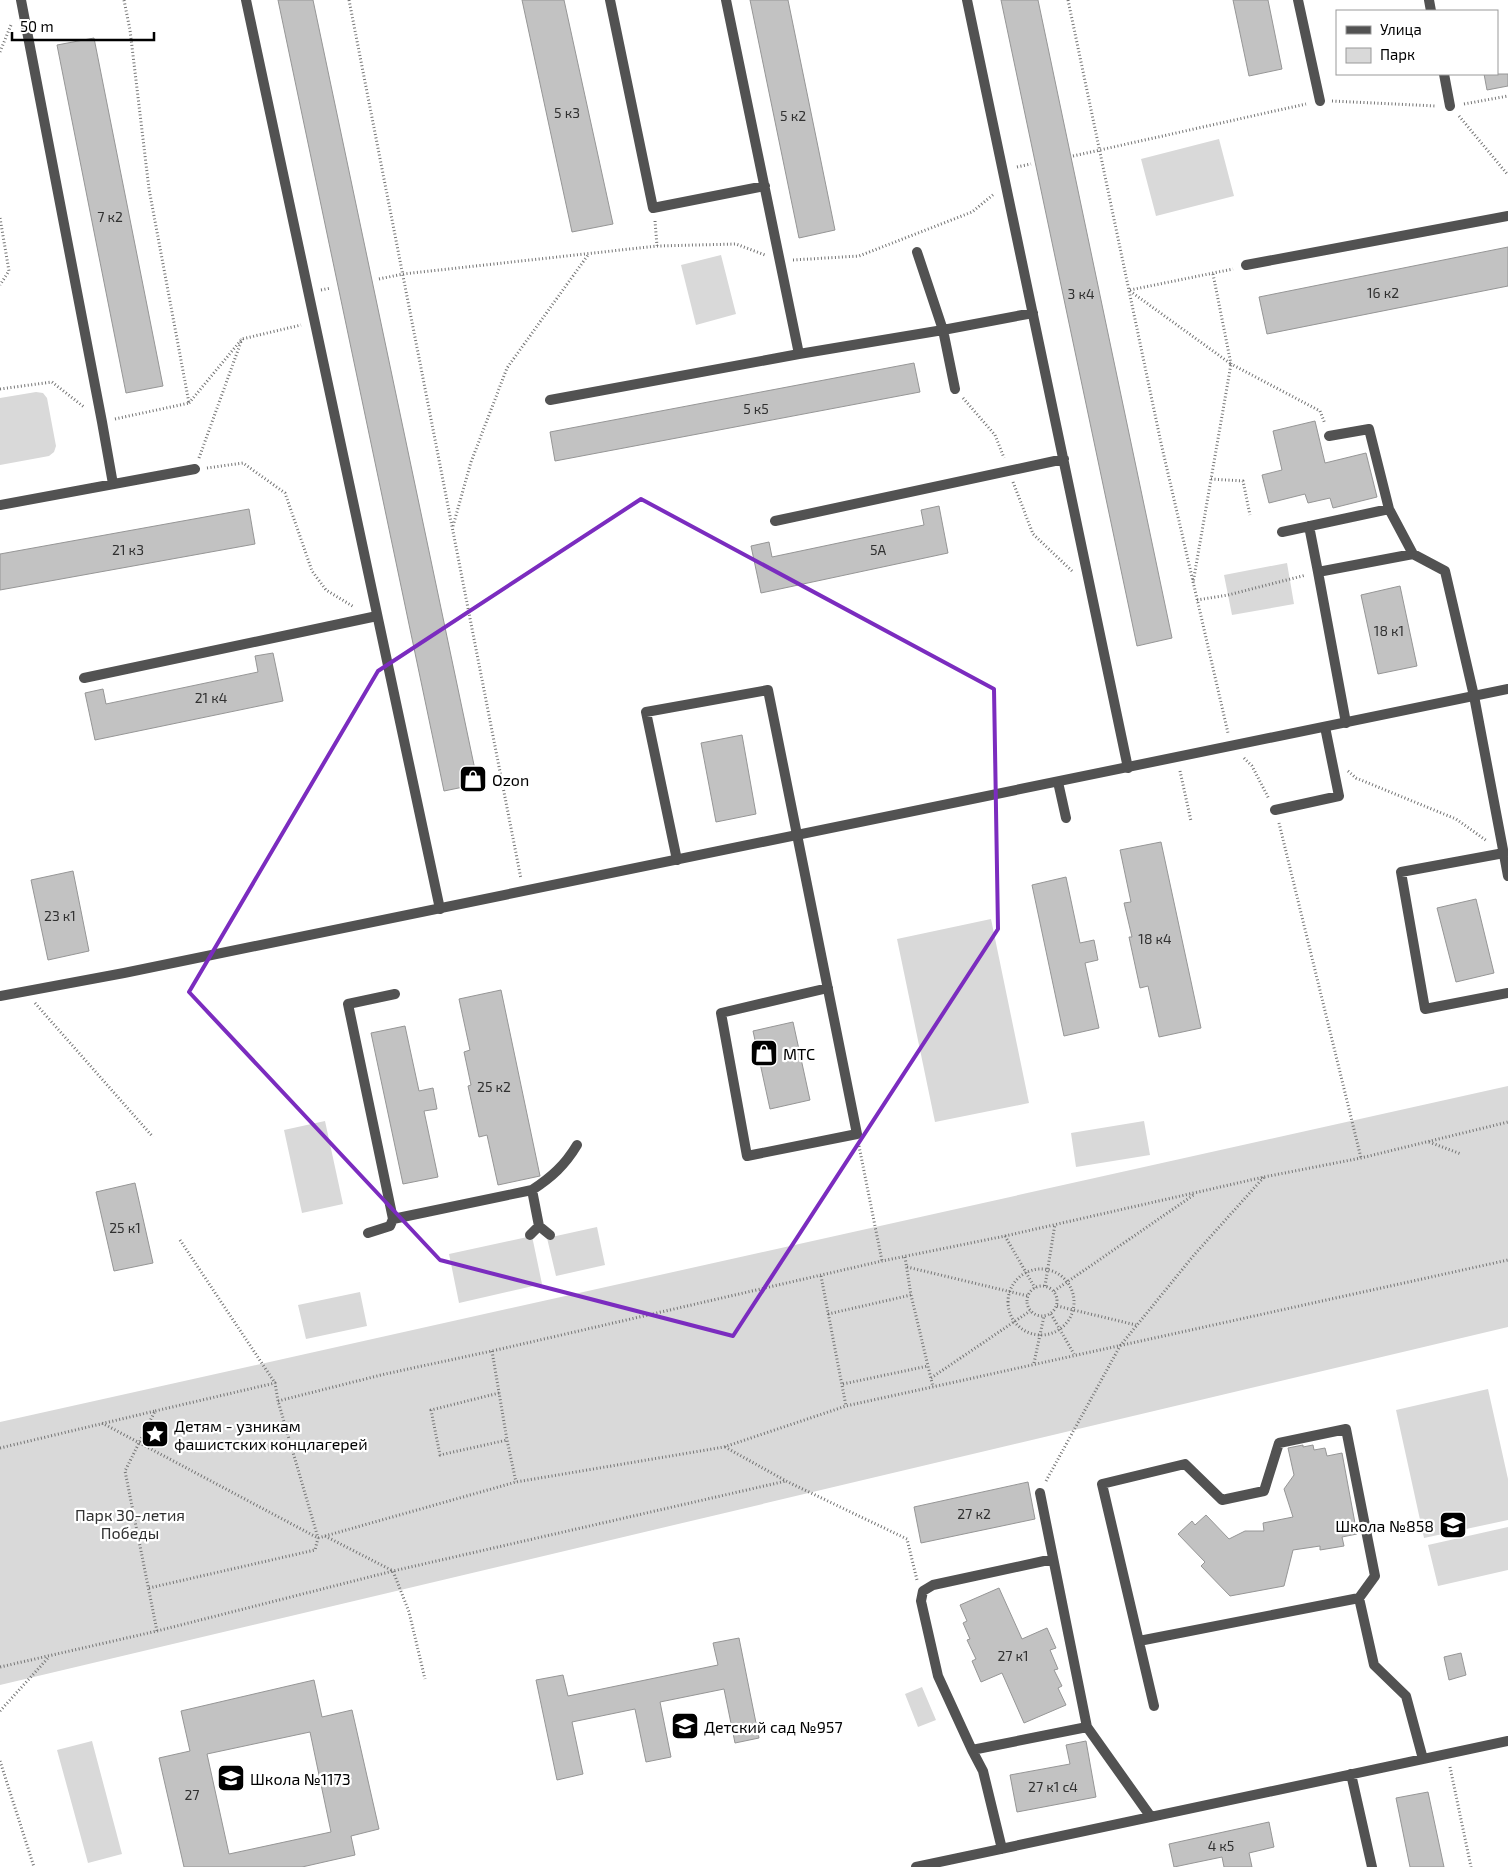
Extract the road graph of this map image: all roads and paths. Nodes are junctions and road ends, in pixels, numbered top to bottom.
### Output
1 (21, 0) edge
2 (124, 0) edge
3 (246, 0) edge
4 (349, 0) edge
5 (610, 0) edge
6 (726, 0) edge
7 (967, 0) edge
8 (1068, 0) edge
9 (1298, 0) edge
10 (1444, 75) edge
11 (1508, 96) edge
12 (1320, 101) junction
13 (1450, 106) junction
14 (1100, 150) junction
15 (1073, 156) dead end
16 (1508, 175) edge
17 (1006, 184) junction
18 (765, 186) junction
19 (653, 208) junction
20 (1508, 216) edge
21 (0, 218) edge
22 (657, 246) junction
23 (917, 252) dead end
24 (589, 254) junction
25 (780, 260) junction
26 (1246, 265) joint
27 (403, 274) junction
28 (1213, 274) junction
29 (379, 278) dead end
30 (0, 285) edge
31 (1130, 290) junction
32 (1033, 313) junction
33 (315, 322) junction
34 (943, 330) junction
35 (242, 339) junction
36 (799, 354) junction
37 (1231, 364) junction
38 (0, 389) edge
39 (955, 389) joint
40 (550, 400) dead end
41 (189, 403) junction
42 (102, 422) junction
43 (1329, 436) joint
44 (1064, 459) junction
45 (1005, 462) dead end
46 (195, 469) junction
47 (1211, 479) junction
48 (1012, 480) dead end
49 (112, 484) junction
50 (0, 505) edge
51 (1389, 509) junction
52 (1250, 515) dead end
53 (775, 521) dead end
54 (452, 526) junction
55 (1309, 526) junction
56 (1282, 532) dead end
57 (1413, 554) junction
58 (1318, 572) junction
59 (1193, 585) junction
60 (1091, 588) junction
61 (1197, 600) junction
62 (377, 616) junction
63 (84, 678) dead end
64 (1508, 689) edge
65 (1474, 696) junction
66 (1346, 723) junction
67 (1325, 727) junction
68 (1231, 746) junction
69 (1331, 757) junction
70 (1128, 768) junction
71 (1179, 768) dead end
72 (1058, 782) junction
73 (1274, 810) junction
74 (1066, 818) dead end
75 (1191, 821) dead end
76 (797, 836) junction
77 (1504, 853) junction
78 (677, 860) junction
79 (1508, 876) edge
80 (524, 892) junction
81 (440, 909) junction
82 (828, 988) junction
83 (26, 991) junction
84 (1508, 993) edge
85 (395, 994) dead end
86 (0, 996) edge
87 (1508, 1122) edge
88 (857, 1134) junction
89 (153, 1137) dead end
90 (1428, 1142) junction
91 (577, 1145) dead end
92 (1461, 1154) dead end
93 (1361, 1158) junction
94 (1264, 1177) junction
95 (532, 1190) junction
96 (1197, 1192) junction
97 (393, 1219) junction
98 (1055, 1224) junction
99 (539, 1226) junction
100 (368, 1233) dead end
101 (550, 1234) dead end
102 (530, 1235) dead end
103 (1005, 1236) junction
104 (180, 1240) dead end
105 (905, 1256) junction
106 (1508, 1260) edge
107 (882, 1261) junction
108 (907, 1267) junction
109 (1048, 1270) junction
110 (1026, 1273) junction
111 (821, 1276) junction
112 (1067, 1282) junction
113 (1045, 1286) junction
114 (1035, 1288) junction
115 (1054, 1291) junction
116 (1010, 1292) junction
117 (911, 1295) junction
118 (1028, 1296) junction
119 (1057, 1306) junction
120 (1073, 1309) junction
121 (1030, 1311) junction
122 (828, 1314) junction
123 (1051, 1314) junction
124 (1044, 1316) junction
125 (1015, 1321) junction
126 (1137, 1325) junction
127 (1059, 1328) junction
128 (1040, 1334) junction
129 (1120, 1346) junction
130 (492, 1351) junction
131 (1075, 1354) junction
132 (1034, 1363) junction
133 (928, 1366) junction
134 (931, 1378) junction
135 (275, 1383) junction
136 (843, 1384) junction
137 (934, 1387) junction
138 (499, 1393) junction
139 (278, 1401) junction
140 (846, 1406) junction
141 (155, 1411) junction
142 (102, 1423) junction
143 (507, 1440) junction
144 (139, 1442) junction
145 (724, 1447) junction
146 (0, 1448) edge
147 (516, 1482) junction
148 (786, 1482) junction
149 (1040, 1493) joint
150 (324, 1536) junction
151 (318, 1538) junction
152 (1053, 1559) junction
153 (393, 1571) junction
154 (149, 1588) junction
155 (923, 1591) junction
156 (1359, 1598) junction
157 (157, 1631) junction
158 (1139, 1641) junction
159 (50, 1656) junction
160 (0, 1667) edge
161 (425, 1680) dead end
162 (1154, 1706) dead end
163 (0, 1711) edge
164 (1087, 1728) junction
165 (1508, 1741) edge
166 (972, 1750) junction
167 (1447, 1754) junction
168 (1423, 1759) junction
169 (0, 1761) edge
170 (1351, 1774) junction
171 (1151, 1817) junction
172 (1002, 1849) junction
173 (34, 1867) edge
174 (916, 1867) edge
175 (1372, 1867) edge
176 (1471, 1867) edge

1 - 42 street
2 - 41 path
3 - 33 street
4 - 27 path
5 - 19 street
6 - 18 street
7 - 17 street
8 - 14 path
9 - 12 street
10 - 13 street
11 - 13 path
12 - 13 path
12 - 14 path
13 - 16 path
14 - 15 path
14 - 31 path
17 - 25 path
17 - 32 street
18 - 19 street
18 - 25 street
19 - 22 path
20 - 26 street
21 - 30 path
22 - 24 path
22 - 25 path
23 - 34 street
24 - 27 path
24 - 54 path
25 - 36 street
26 - 28 path
27 - 29 path
27 - 54 path
28 - 31 path
28 - 37 path
31 - 37 path
31 - 59 path
32 - 34 street
32 - 44 street
33 - 35 path
33 - 62 street
34 - 36 street
34 - 39 street
35 - 41 path
35 - 46 path
36 - 40 street
37 - 43 path
37 - 47 path
38 - 42 path
39 - 45 path
41 - 42 path
42 - 49 street
43 - 51 street
44 - 53 street
44 - 60 street
46 - 49 street
46 - 62 path
47 - 52 path
47 - 59 path
48 - 60 path
49 - 50 street
51 - 55 street
51 - 57 street
54 - 80 path
55 - 56 street
55 - 58 street
57 - 58 street
57 - 65 street
58 - 61 path
58 - 66 street
59 - 61 path
60 - 70 street
61 - 68 path
62 - 63 street
62 - 81 street
64 - 65 street
65 - 66 street
65 - 77 street
66 - 67 street
67 - 68 street
67 - 69 street
68 - 70 street
68 - 73 path
69 - 73 street
69 - 77 path
70 - 72 street
71 - 75 path
72 - 74 street
72 - 76 street
73 - 93 path
76 - 78 street
76 - 78 street
76 - 82 street
77 - 79 street
77 - 84 street
78 - 80 street
80 - 81 street
81 - 83 street
82 - 88 street
82 - 88 street
83 - 86 street
83 - 89 path
85 - 97 street
87 - 90 path
88 - 107 path
90 - 92 path
90 - 93 path
91 - 95 street
93 - 94 path
94 - 96 path
94 - 126 path
95 - 97 street
95 - 99 street
96 - 98 path
96 - 112 path
97 - 100 street
98 - 103 path
98 - 109 path
99 - 101 street
99 - 102 street
103 - 105 path
103 - 110 path
104 - 135 path
105 - 107 path
105 - 108 path
106 - 129 path
107 - 111 path
108 - 116 path
108 - 117 path
109 - 110 path
109 - 112 path
109 - 113 path
110 - 114 path
110 - 116 path
111 - 122 path
111 - 130 path
112 - 115 path
112 - 120 path
113 - 114 path
113 - 115 path
114 - 118 path
115 - 119 path
116 - 118 path
116 - 125 path
117 - 122 path
117 - 133 path
118 - 121 path
119 - 120 path
119 - 123 path
120 - 126 path
120 - 127 path
121 - 124 path
121 - 125 path
122 - 136 path
123 - 124 path
123 - 127 path
124 - 128 path
125 - 128 path
125 - 134 path
126 - 129 path
127 - 128 path
127 - 131 path
128 - 132 path
129 - 131 path
129 - 149 path
130 - 138 path
130 - 139 path
131 - 132 path
132 - 137 path
133 - 134 path
133 - 136 path
134 - 137 path
135 - 139 path
135 - 141 path
136 - 140 path
137 - 140 path
138 - 143 path
138 - 143 path
139 - 151 path
140 - 145 path
141 - 142 path
141 - 144 path
142 - 144 path
142 - 146 path
143 - 147 path
144 - 151 path
144 - 154 path
145 - 147 path
145 - 148 path
147 - 150 path
148 - 153 path
148 - 155 path
149 - 152 street
150 - 151 path
150 - 153 path
151 - 154 path
152 - 155 street
152 - 164 street
153 - 157 path
153 - 161 path
154 - 157 path
155 - 166 street
156 - 158 street
156 - 158 street
156 - 168 street
157 - 159 path
158 - 162 street
159 - 160 path
159 - 163 path
164 - 166 street
164 - 171 street
165 - 167 street
166 - 172 street
167 - 168 street
167 - 176 path
168 - 170 street
169 - 173 path
170 - 171 street
170 - 175 street
171 - 172 street
172 - 174 street

